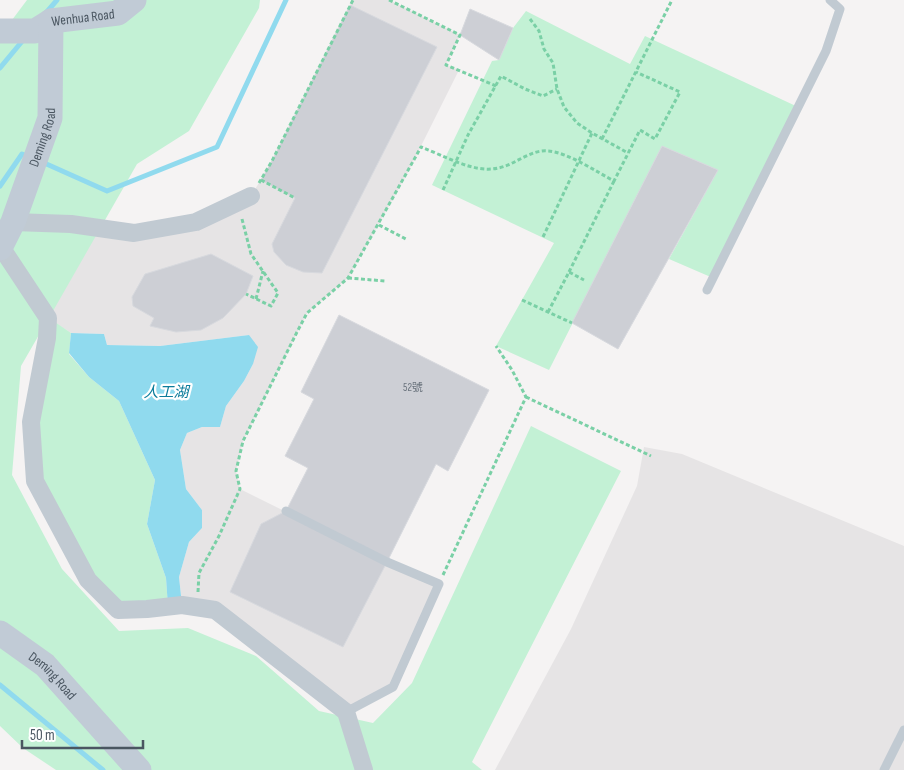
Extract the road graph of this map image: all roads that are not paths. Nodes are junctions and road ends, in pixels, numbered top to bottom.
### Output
1 (134, 0) edge
2 (830, 0) edge
3 (51, 20) junction
4 (0, 31) edge
5 (251, 196) road end
6 (13, 222) junction
7 (0, 247) edge
8 (707, 290) dead end
9 (286, 511) dead end
10 (0, 633) edge
11 (346, 712) junction
12 (904, 730) edge
13 (139, 770) edge
14 (364, 770) edge
15 (884, 770) edge

1 - 3 street, Wenhua Road
2 - 8 lane
3 - 4 street, Wenhua Road
3 - 6 street, Deming Road
5 - 6 street
6 - 7 street, Deming Road
7 - 11 street
9 - 11 lane
10 - 13 street, Deming Road
11 - 14 street
12 - 15 lane

